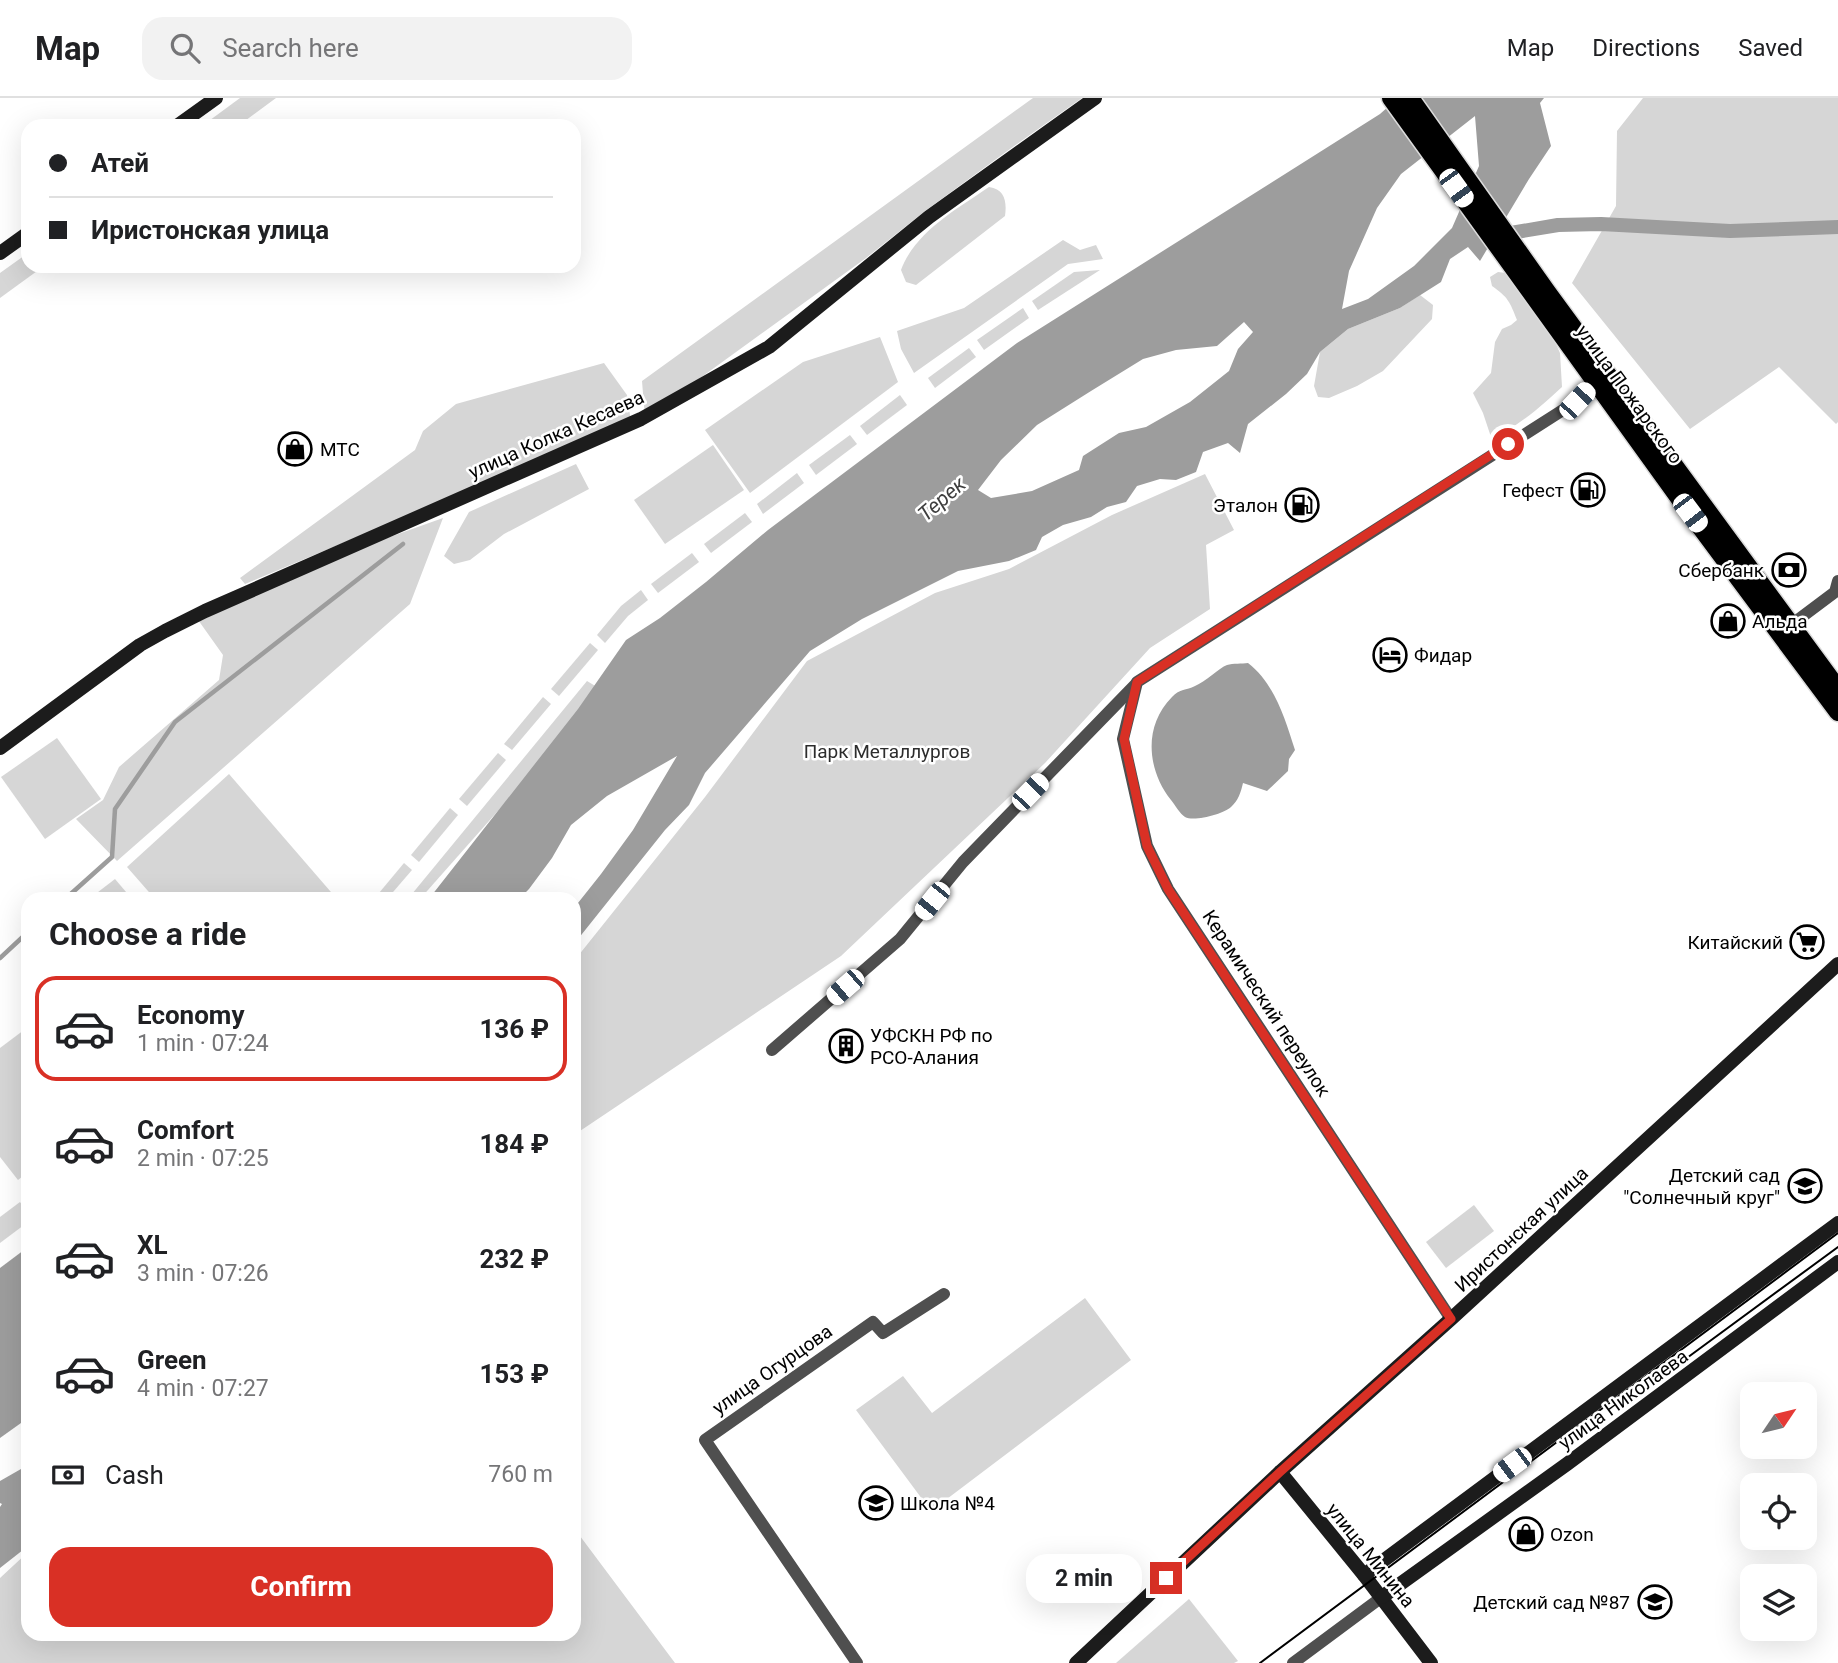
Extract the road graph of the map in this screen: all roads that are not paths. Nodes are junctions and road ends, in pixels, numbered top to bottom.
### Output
1 (216, 98) edge
2 (1095, 98) edge
3 (1391, 98) edge
4 (1410, 98) edge
5 (187, 119) edge
6 (21, 238) edge
7 (0, 253) edge
8 (1543, 296) junction
9 (1595, 381) junction
10 (1838, 582) edge
11 (1791, 625) junction
12 (1137, 682) junction
13 (1838, 689) edge
14 (1838, 712) edge
15 (0, 748) edge
16 (1838, 964) edge
17 (772, 1050) dead end
18 (1838, 1223) edge
19 (1838, 1262) edge
20 (944, 1294) dead end
21 (1451, 1319) junction
22 (1280, 1472) junction
23 (1364, 1575) junction
24 (1382, 1597) junction
25 (857, 1663) edge
26 (1076, 1663) edge
27 (1293, 1663) edge
28 (1430, 1663) edge

1 - 5 street
2 - 15 street, улица Колка Кесаева
3 - 8 main road, улица Пожарского
4 - 8 main road, улица Пожарского
6 - 7 street
8 - 9 main road, улица Пожарского
8 - 11 main road, улица Пожарского
9 - 12 street
9 - 14 main road, улица Пожарского
10 - 11 street
11 - 13 main road, улица Пожарского
12 - 17 street
12 - 21 street, Керамический переулок
16 - 21 street, Иристонская улица
18 - 23 street, улица Николаева
19 - 24 street, улица Николаева
20 - 25 street, улица Огурцова
21 - 22 street, Иристонская улица
22 - 23 street, улица Минина
22 - 26 street, Иристонская улица
23 - 24 street, улица Минина
24 - 27 street, улица Николаева
24 - 28 street, улица Минина

